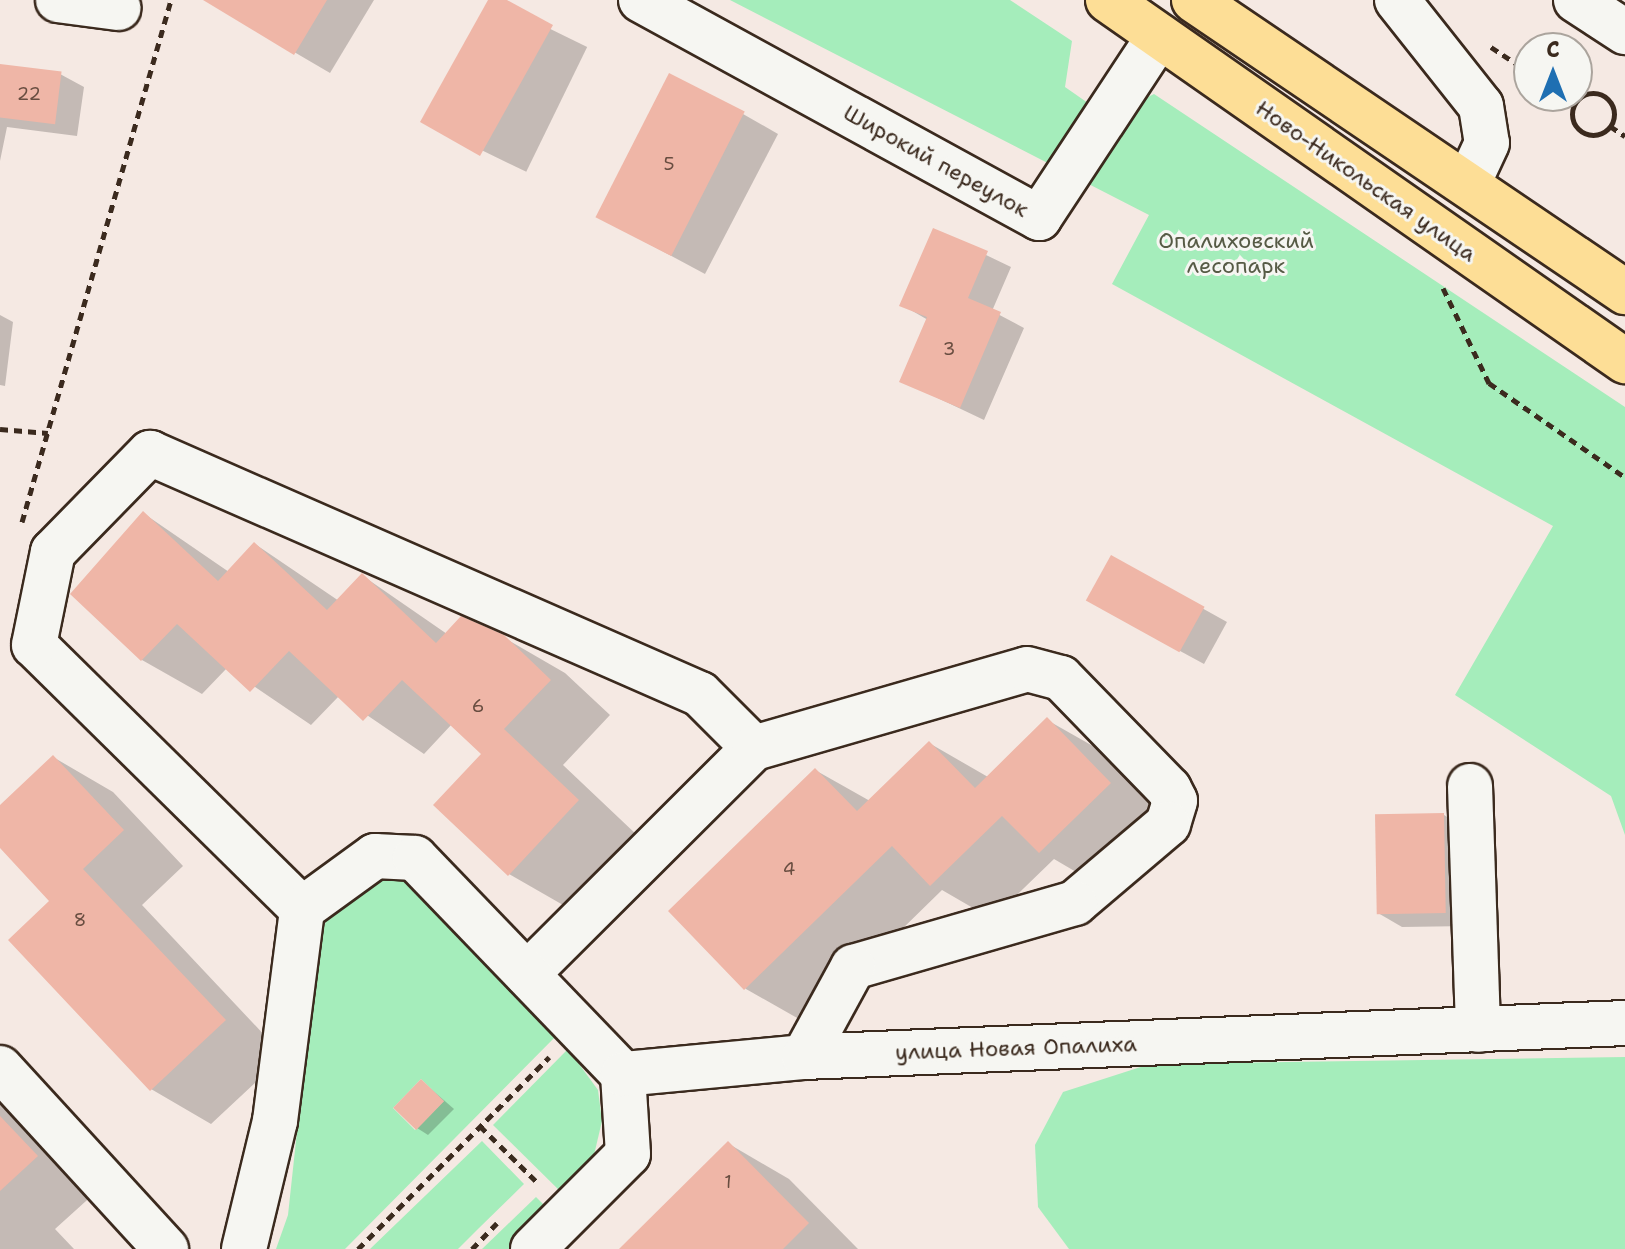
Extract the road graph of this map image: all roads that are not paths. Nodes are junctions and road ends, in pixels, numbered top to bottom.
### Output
1 (58, 0) edge
2 (641, 0) edge
3 (1108, 0) edge
4 (1397, 0) edge
5 (1576, 0) edge
6 (1208, 6) edge
7 (118, 8) dead end
8 (1625, 32) edge
9 (1159, 36) junction
10 (1468, 184) junction
11 (1625, 292) edge
12 (1625, 361) edge
13 (754, 748) junction
14 (1470, 786) dead end
15 (302, 909) junction
16 (527, 974) junction
17 (1625, 1023) edge
18 (1478, 1030) junction
19 (804, 1057) junction
20 (0, 1068) edge
21 (623, 1074) junction
22 (166, 1249) edge
23 (244, 1249) edge
24 (533, 1249) edge

1 - 7 street
2 - 9 street, Широкий переулок
3 - 9 main road, Ново-Никольская улица
4 - 10 street
5 - 8 street
6 - 10 main road
9 - 12 main road, Ново-Никольская улица
10 - 11 main road
13 - 15 street
13 - 16 street
13 - 19 street
14 - 18 street
15 - 16 street
15 - 23 street
16 - 21 street
17 - 18 street, улица Новая Опалиха
18 - 19 street, улица Новая Опалиха
19 - 21 street, улица Новая Опалиха
20 - 22 street
21 - 24 street

